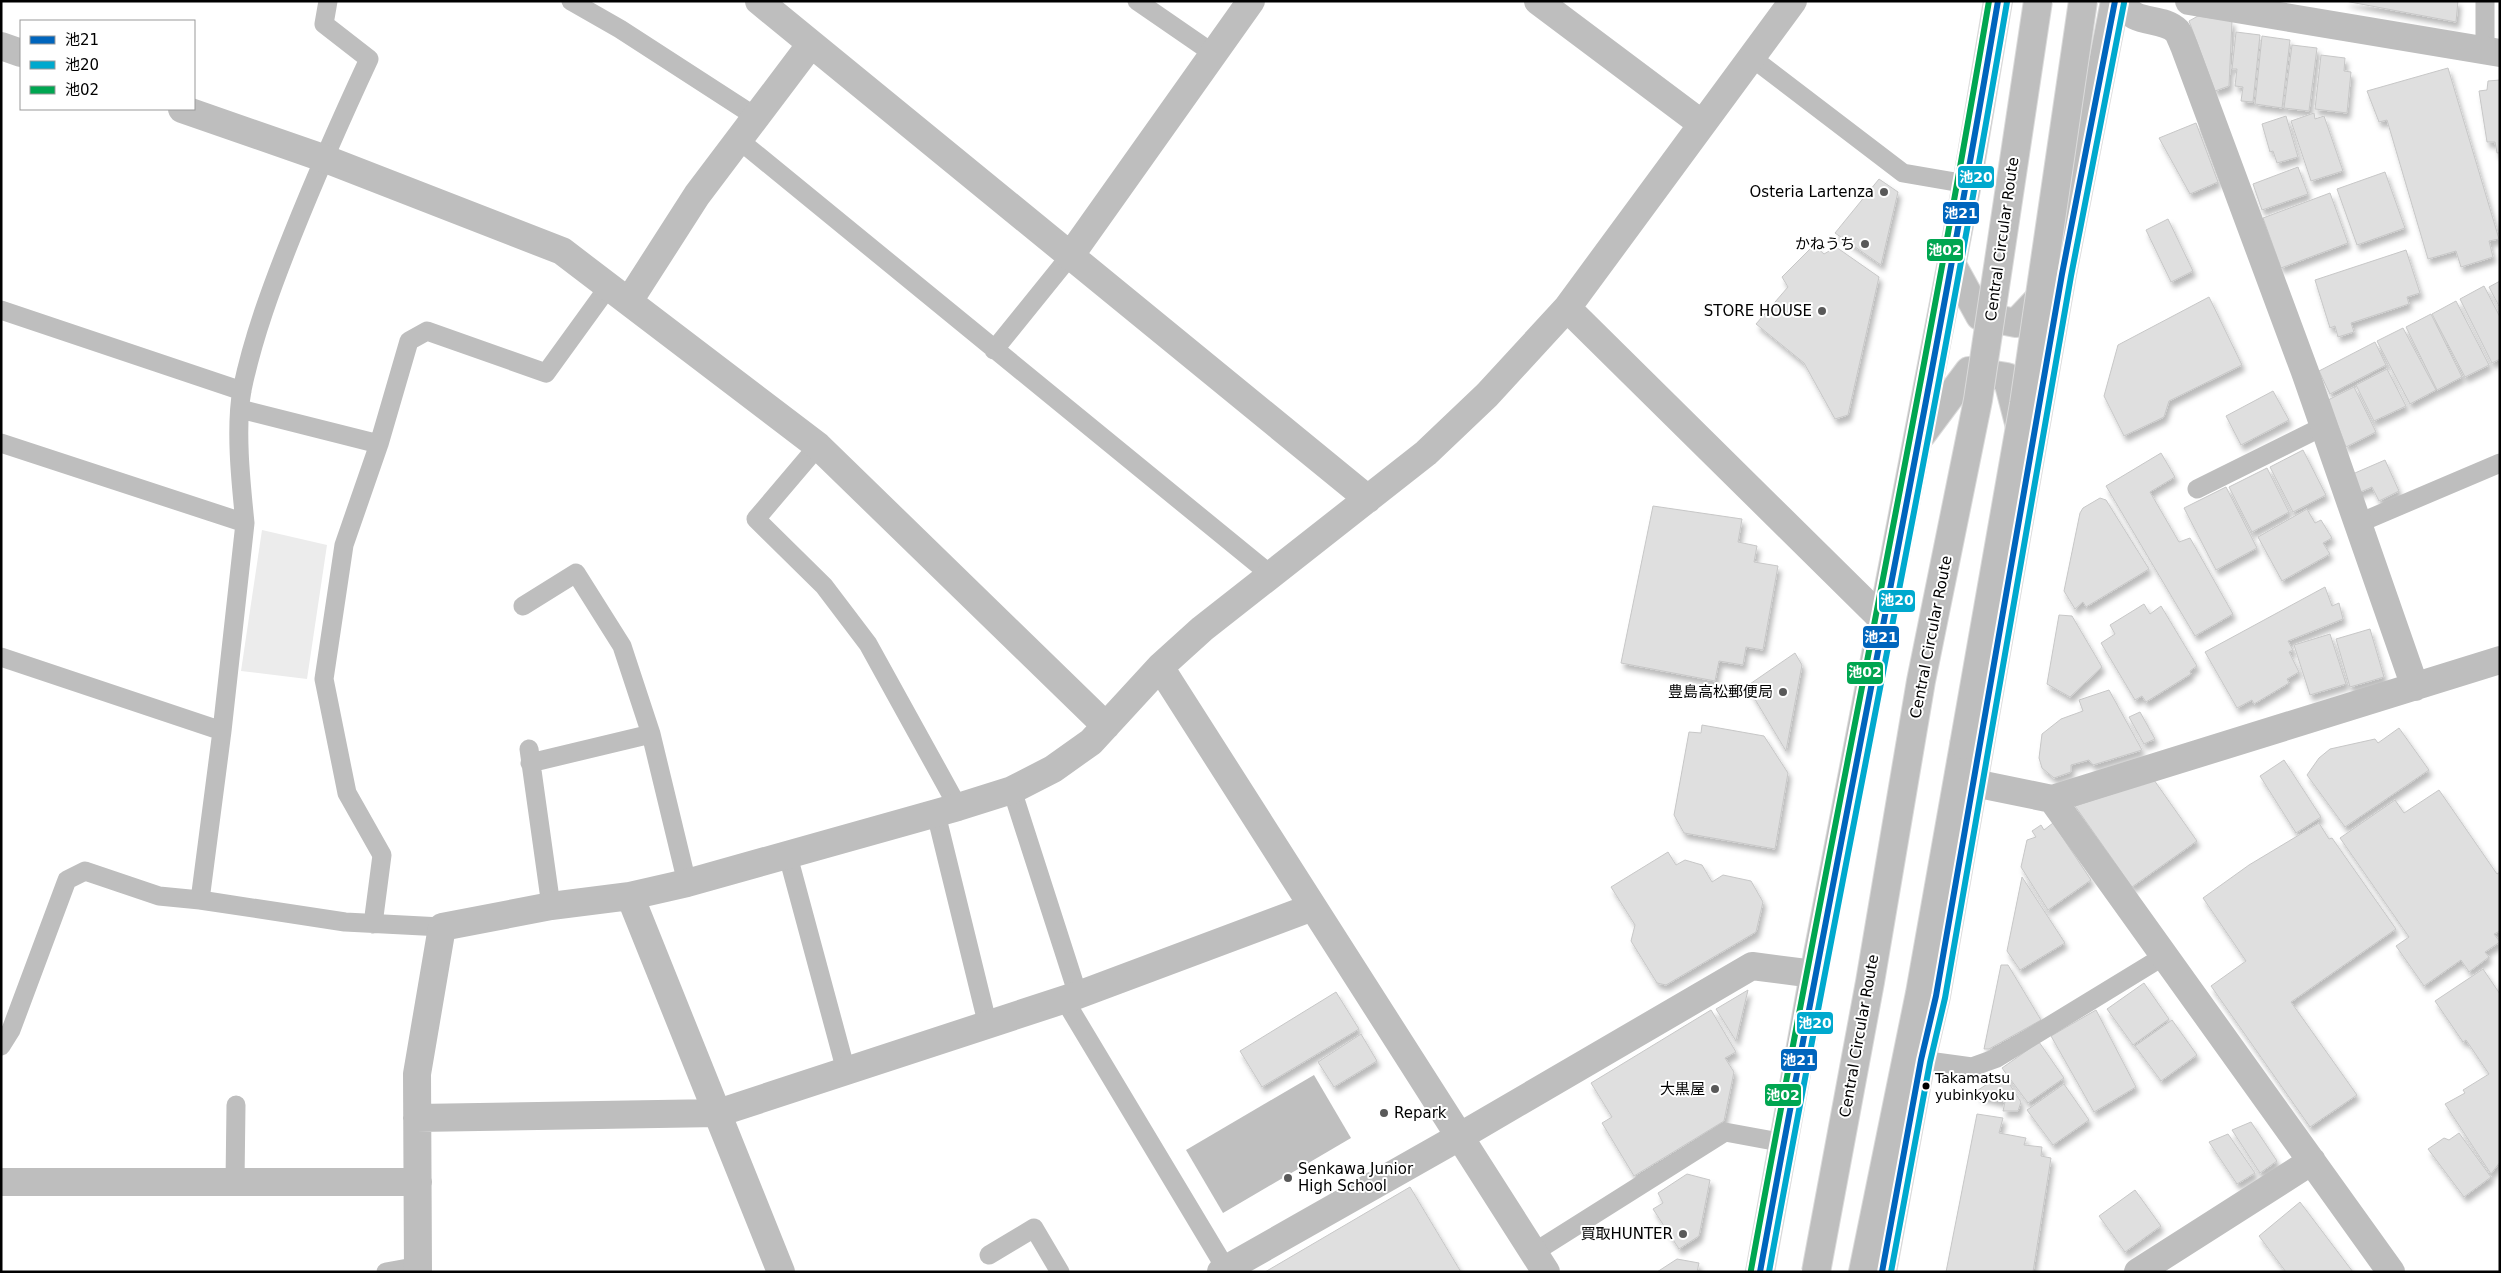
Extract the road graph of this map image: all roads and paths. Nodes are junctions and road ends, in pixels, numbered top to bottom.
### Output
1 (328, 1) edge
2 (571, 1) edge
3 (759, 1) edge
4 (1137, 1) edge
5 (1251, 1) edge
6 (1538, 1) edge
7 (1793, 1) edge
8 (1998, 1) edge
9 (2038, 1) edge
10 (2083, 1) edge
11 (2116, 1) edge
12 (2122, 1) edge
13 (2189, 1) edge
14 (2486, 1) edge
15 (811, 44) junction
16 (1, 46) edge
17 (2493, 51) edge
18 (20, 53) edge
19 (1214, 54) junction
20 (1751, 57) junction
21 (185, 110) edge
22 (756, 117) junction
23 (1702, 124) junction
24 (739, 140) junction
25 (323, 158) junction
26 (1967, 184) junction
27 (1070, 256) junction
28 (1952, 264) junction
29 (2062, 274) junction
30 (619, 294) junction
31 (1567, 308) junction
32 (1, 310) edge
33 (994, 350) junction
34 (241, 400) junction
35 (2324, 426) junction
36 (1918, 439) junction
37 (1, 443) edge
38 (379, 444) junction
39 (818, 446) junction
40 (2028, 460) junction
41 (2500, 463) edge
42 (2197, 489) dead end
43 (1368, 499) junction
44 (244, 523) junction
45 (2359, 524) junction
46 (1270, 575) junction
47 (523, 606) dead end
48 (1882, 620) junction
49 (1, 657) edge
50 (2500, 660) edge
51 (1160, 667) junction
52 (2415, 686) junction
53 (1106, 726) junction
54 (222, 731) junction
55 (651, 734) junction
56 (1974, 783) junction
57 (1012, 790) junction
58 (2052, 799) junction
59 (947, 811) junction
60 (788, 856) junction
61 (687, 883) junction
62 (630, 896) junction
63 (200, 900) junction
64 (551, 906) junction
65 (1314, 907) junction
66 (373, 924) junction
67 (442, 928) junction
68 (2164, 956) junction
69 (1814, 974) junction
70 (1071, 997) junction
71 (988, 1026) junction
72 (1, 1046) edge
73 (1921, 1060) junction
74 (846, 1071) junction
75 (236, 1105) dead end
76 (718, 1113) junction
77 (417, 1118) junction
78 (1459, 1137) junction
79 (1785, 1143) junction
80 (2312, 1161) junction
81 (1, 1182) edge
82 (235, 1182) junction
83 (418, 1182) junction
84 (989, 1255) dead end
85 (1540, 1262) edge
86 (418, 1269) edge
87 (1224, 1270) edge
88 (386, 1272) edge
89 (782, 1272) edge
90 (1060, 1272) edge
91 (1760, 1272) edge
92 (1816, 1272) edge
93 (1863, 1272) edge
94 (1882, 1272) edge
95 (2138, 1272) edge
96 (2391, 1272) edge

1 - 25 lane
2 - 22 lane
3 - 15 main road
4 - 19 lane
5 - 19 main road
6 - 23 main road
7 - 20 main road
8 - 26 main road
9 - 92 main road, Central Circular Route, bridge
10 - 93 main road, bridge
11 - 29 main road
12 - 35 main road
13 - 17 main road
14 - 17 lane
15 - 22 main road
15 - 27 main road
16 - 18 main road
19 - 27 main road
20 - 23 main road
20 - 26 lane
21 - 25 main road
22 - 24 main road
23 - 31 main road
24 - 30 main road
24 - 33 lane
25 - 30 main road
25 - 34 lane
26 - 28 main road
27 - 33 lane
27 - 43 main road
28 - 29 main road
28 - 36 main road
29 - 40 main road
30 - 38 lane
30 - 39 main road
31 - 43 main road
31 - 48 main road
32 - 34 lane
33 - 46 lane
34 - 38 lane
34 - 44 lane
35 - 42 lane
35 - 45 main road
36 - 40 main road
36 - 48 main road
37 - 44 lane
38 - 66 lane
39 - 53 main road
39 - 59 lane
40 - 56 main road
41 - 45 lane
43 - 46 main road
44 - 54 lane
45 - 52 main road
46 - 51 main road
47 - 55 lane
48 - 69 main road
49 - 54 lane
50 - 52 main road
51 - 53 main road
51 - 65 main road
52 - 58 main road
53 - 57 main road
54 - 63 lane
55 - 61 lane
55 - 64 lane
56 - 58 main road
56 - 73 main road
57 - 59 main road
57 - 70 lane
58 - 68 main road
59 - 60 main road
59 - 71 lane
60 - 61 main road
60 - 74 lane
61 - 62 main road
62 - 64 main road
62 - 76 main road
63 - 66 lane
63 - 72 lane
64 - 67 main road
65 - 70 main road
65 - 78 main road
66 - 67 lane
67 - 77 main road
68 - 73 lane
68 - 80 main road
69 - 78 main road
69 - 79 main road
70 - 71 main road
70 - 87 lane
71 - 74 main road
73 - 94 main road
74 - 76 main road
75 - 82 lane
76 - 77 main road
76 - 89 main road
77 - 83 main road
78 - 85 main road
78 - 87 main road
79 - 85 lane
79 - 91 main road
80 - 95 main road
80 - 96 main road
81 - 82 main road
82 - 83 main road
83 - 86 main road
84 - 90 lane
86 - 88 lane

